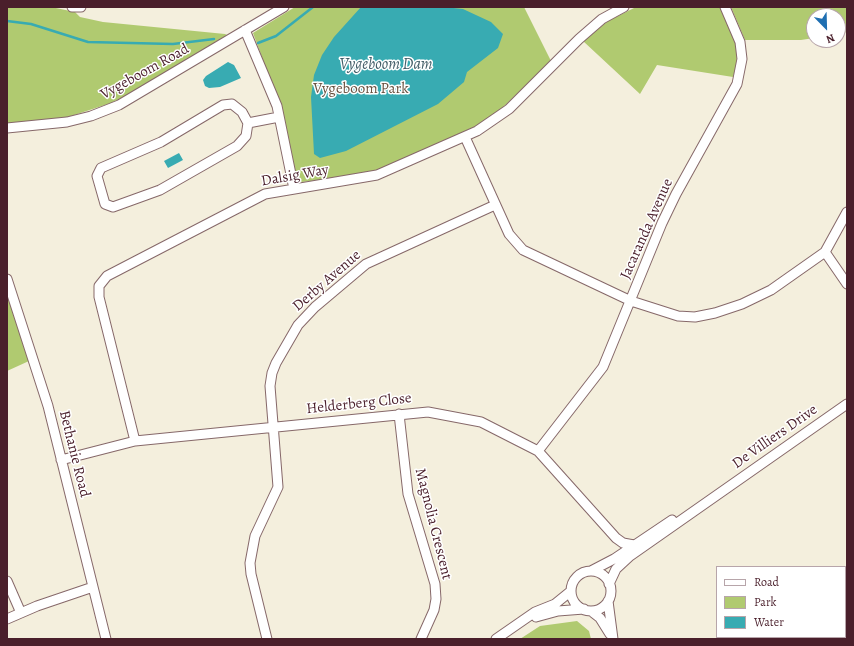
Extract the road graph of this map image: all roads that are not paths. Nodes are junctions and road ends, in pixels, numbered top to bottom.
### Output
1 (72, 7) edge
2 (81, 7) edge
3 (284, 7) edge
4 (624, 7) edge
5 (726, 7) edge
6 (245, 30) junction
7 (279, 117) junction
8 (248, 123) junction
9 (7, 128) edge
10 (465, 136) junction
11 (294, 188) junction
12 (495, 205) junction
13 (847, 212) edge
14 (825, 252) junction
15 (7, 279) edge
16 (847, 284) edge
17 (631, 301) junction
18 (847, 404) edge
19 (399, 414) junction
20 (273, 427) junction
21 (135, 441) junction
22 (538, 451) junction
23 (61, 460) junction
24 (719, 492) junction
25 (616, 538) junction
26 (634, 545) junction
27 (614, 559) junction
28 (590, 571) junction
29 (7, 581) edge
30 (609, 584) junction
31 (93, 587) junction
32 (571, 591) junction
33 (608, 601) junction
34 (587, 610) junction
35 (21, 613) junction
36 (525, 619) junction
37 (7, 620) edge
38 (106, 639) edge
39 (267, 639) edge
40 (421, 639) edge
41 (496, 639) edge
42 (612, 639) edge

1 - 2 street
3 - 6 street, Vygeboom Road
4 - 10 street, Dalsig Way
5 - 17 street, Jacaranda Avenue
6 - 7 street
6 - 9 street, Vygeboom Road
7 - 8 street
7 - 11 street
8 - 8 street
10 - 11 street, Dalsig Way
10 - 12 street
11 - 21 street, Dalsig Way
12 - 17 street
12 - 20 street, Derby Avenue
13 - 14 street
14 - 16 street
14 - 17 street
15 - 23 street, Bethanie Road
17 - 22 street, Jacaranda Avenue
18 - 24 street, De Villiers Drive
19 - 20 street, Helderberg Close
19 - 22 street, Helderberg Close
19 - 40 street, Magnolia Crescent
20 - 21 street, Helderberg Close
20 - 39 street
21 - 23 street, Helderberg Close
22 - 25 street, Helderberg Close
23 - 31 street, Bethanie Road
24 - 26 street, De Villiers Drive
24 - 30 street, De Villiers Drive
25 - 26 street, Helderberg Close
25 - 27 street
26 - 27 street, De Villiers Drive
27 - 28 street, De Villiers Drive
28 - 30 street
28 - 32 street
29 - 35 street
30 - 33 street
31 - 35 street
31 - 38 street, Bethanie Road
32 - 34 street
32 - 36 street
33 - 34 street
33 - 42 street
34 - 36 street
34 - 42 street
35 - 37 street
36 - 41 street

